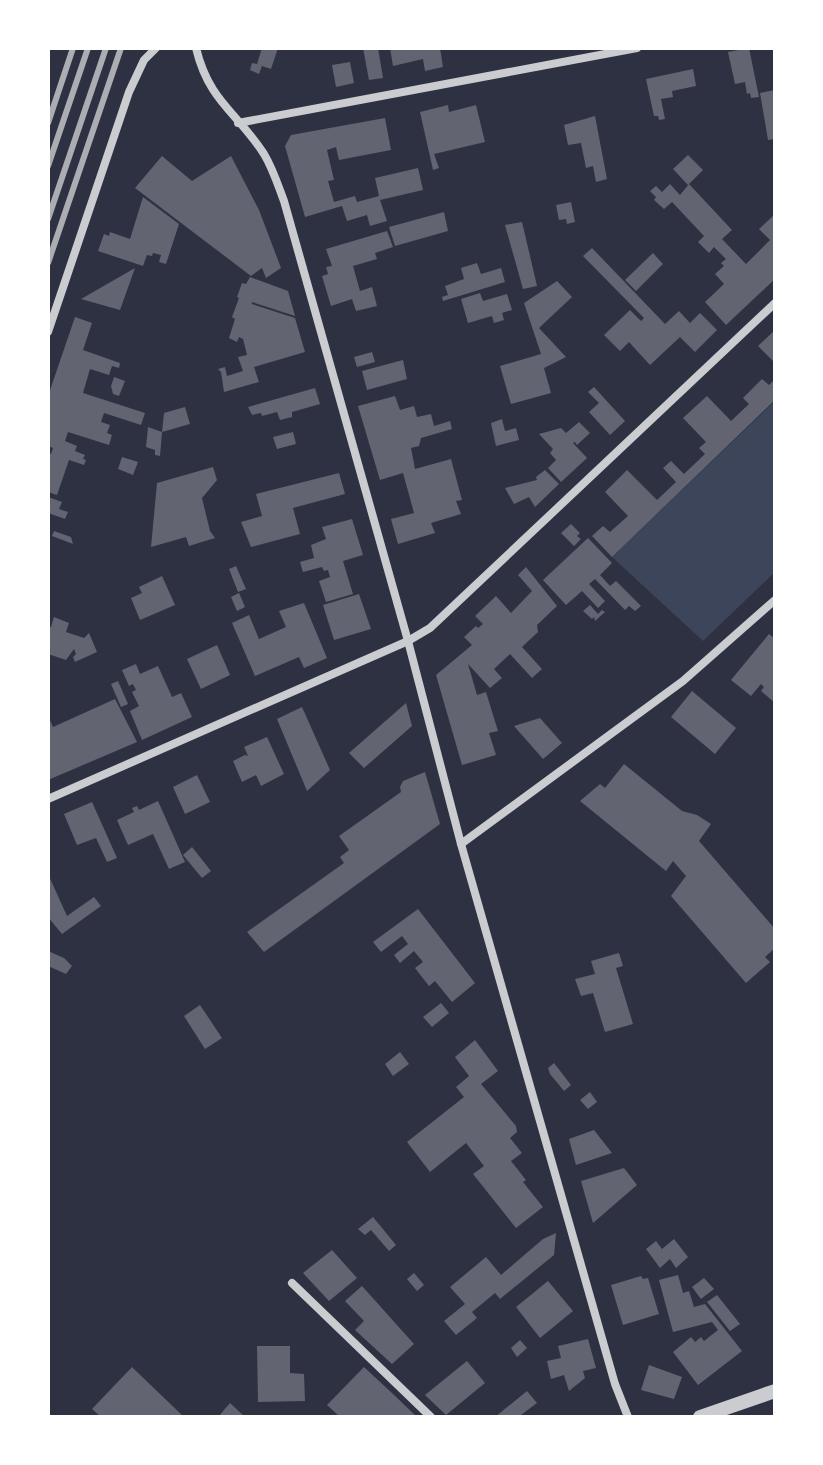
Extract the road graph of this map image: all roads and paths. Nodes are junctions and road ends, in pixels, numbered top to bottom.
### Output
1 (156, 48) edge
2 (196, 48) edge
3 (637, 48) edge
4 (238, 123) junction
5 (775, 303) edge
6 (48, 332) edge
7 (775, 600) edge
8 (408, 641) junction
9 (48, 799) edge
10 (461, 844) junction
11 (292, 1283) dead end
12 (775, 1391) edge
13 (431, 1417) edge
14 (628, 1417) edge
15 (700, 1417) edge

1 - 6 street
2 - 4 street
3 - 4 street
4 - 8 street
5 - 8 street
7 - 10 street
8 - 9 street
8 - 10 street
10 - 14 street
11 - 13 street
12 - 15 street

